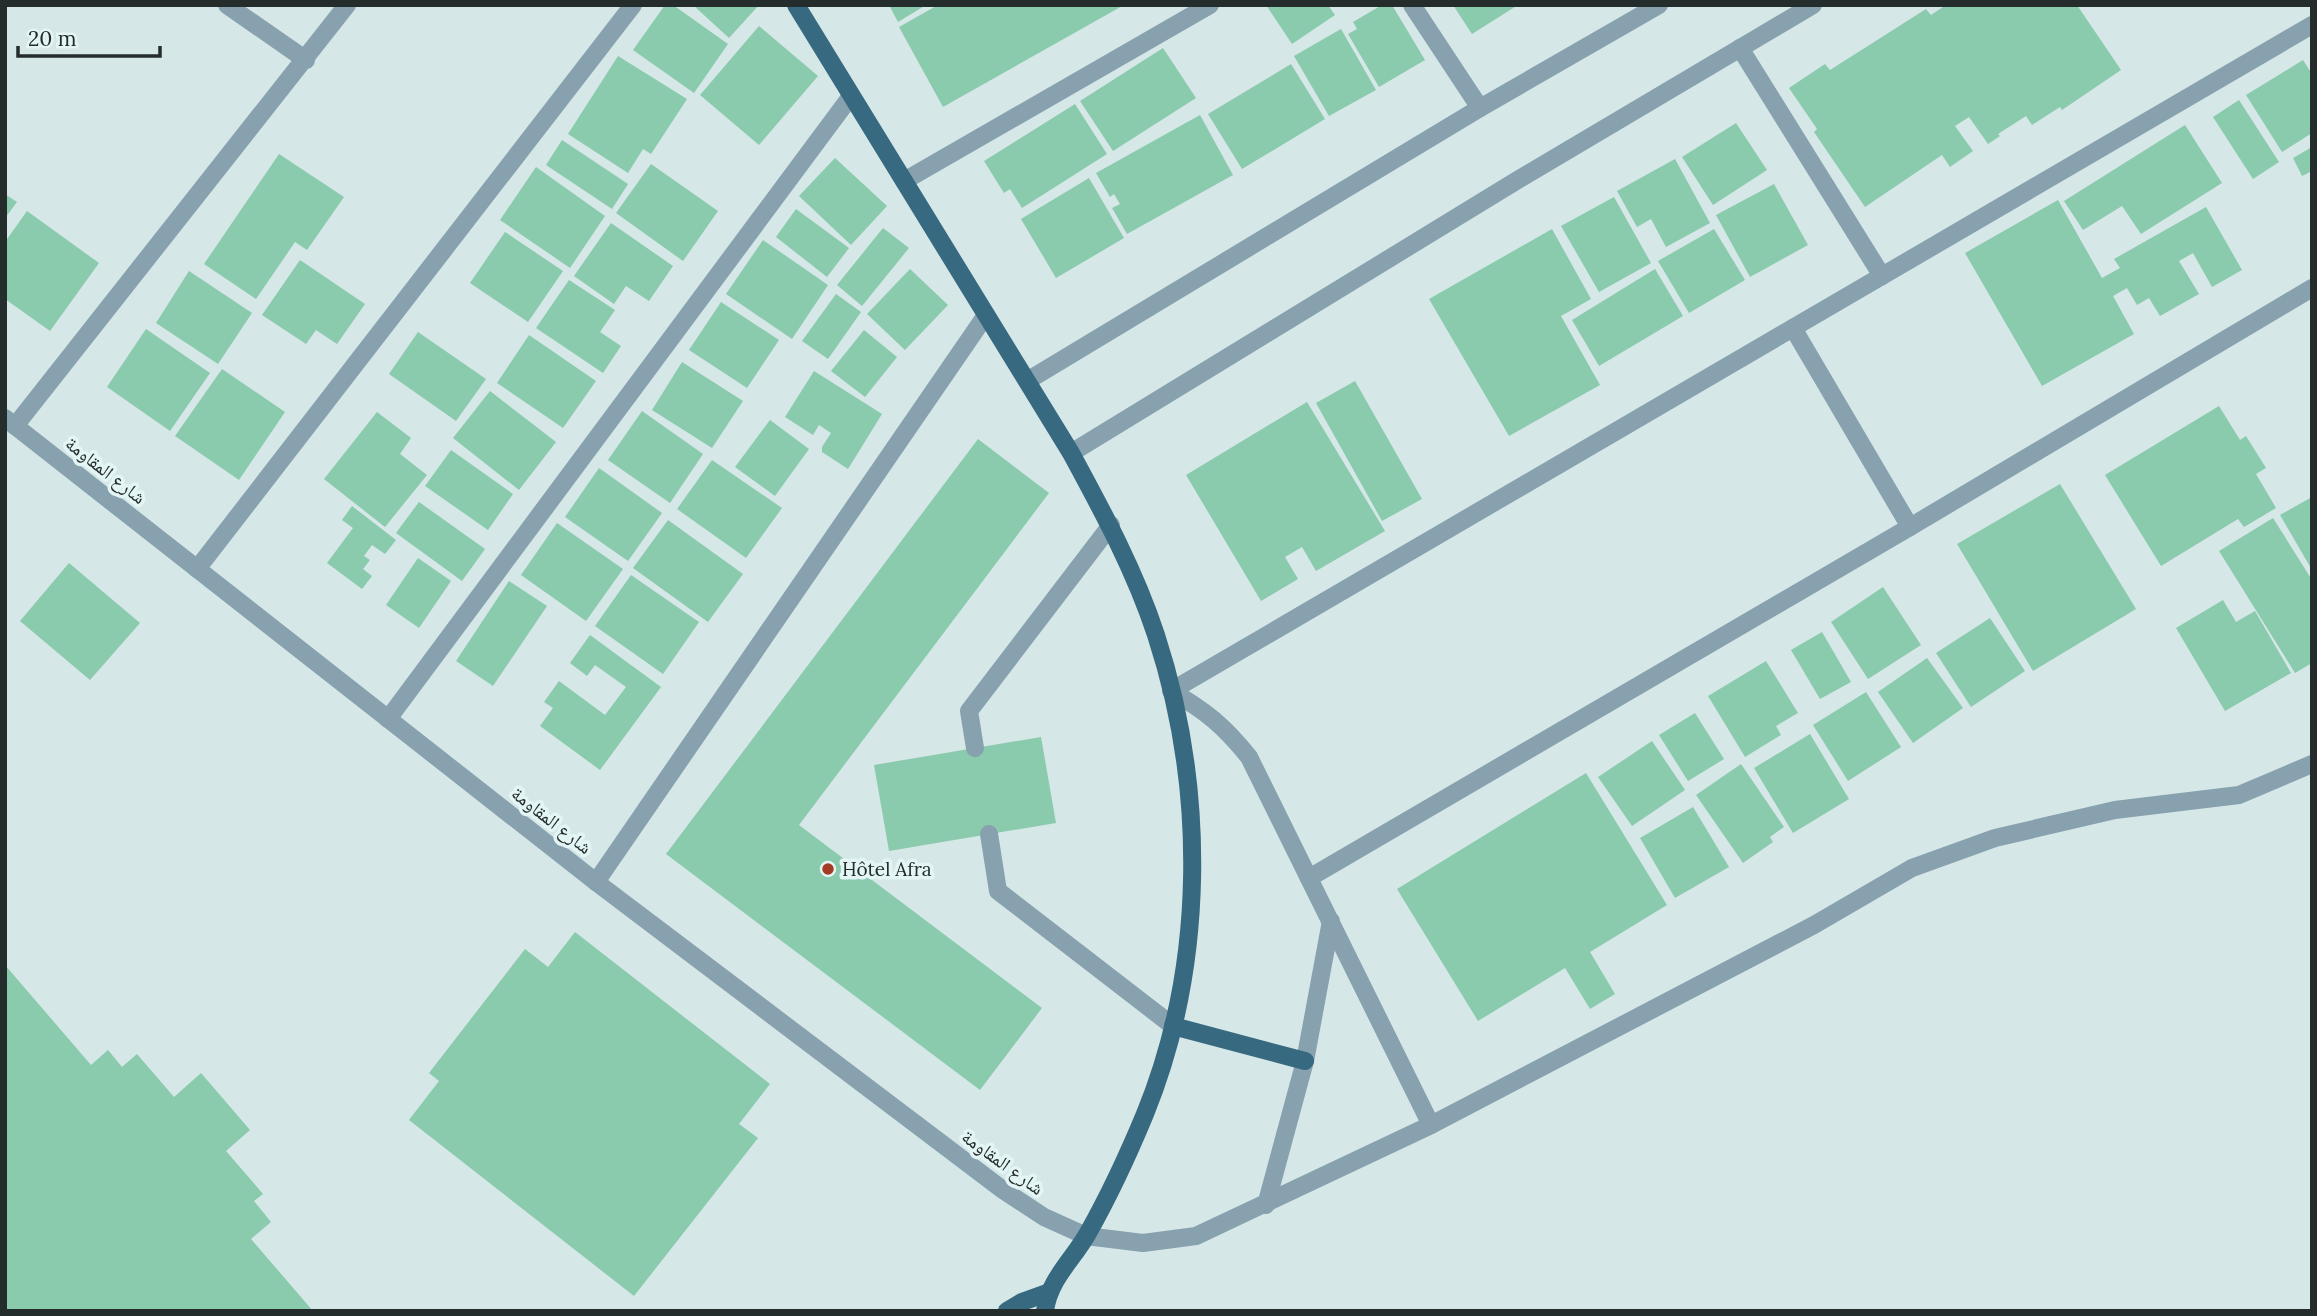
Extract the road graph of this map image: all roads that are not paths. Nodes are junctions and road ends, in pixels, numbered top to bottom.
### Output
1 (227, 5) edge
2 (347, 5) edge
3 (633, 5) edge
4 (796, 5) edge
5 (1210, 5) edge
6 (1412, 5) edge
7 (1659, 5) edge
8 (1812, 5) edge
9 (2312, 25) edge
10 (1741, 48) junction
11 (306, 60) junction
12 (851, 96) junction
13 (1480, 108) junction
14 (904, 181) junction
15 (1882, 276) junction
16 (2312, 288) edge
17 (986, 315) junction
18 (1793, 328) junction
19 (1027, 381) junction
20 (10, 422) edge
21 (1071, 453) junction
22 (1111, 525) junction
23 (1910, 527) junction
24 (197, 569) junction
25 (1171, 691) junction
26 (388, 719) junction
27 (975, 748) dead end
28 (2312, 764) edge
29 (989, 834) dead end
30 (1309, 878) junction
31 (596, 882) junction
32 (1331, 921) junction
33 (1173, 1026) junction
34 (1305, 1061) junction
35 (1432, 1125) junction
36 (1266, 1205) junction
37 (1086, 1236) junction
38 (1046, 1302) edge
39 (1007, 1311) edge

1 - 11 street
2 - 11 street
3 - 24 street
4 - 12 main road
5 - 14 street
6 - 13 street
7 - 13 street
8 - 10 street
9 - 15 street
10 - 15 street
10 - 21 street
11 - 20 street
12 - 14 main road
12 - 26 street
13 - 19 street
14 - 17 main road
15 - 18 street
16 - 23 street
17 - 19 main road
17 - 31 street
18 - 23 street
18 - 25 street
19 - 21 main road
20 - 24 street, شارع المقاومة
21 - 22 main road
22 - 25 main road
22 - 27 street
23 - 30 street
24 - 26 street, شارع المقاومة
25 - 30 street
25 - 33 main road
26 - 31 street, شارع المقاومة
28 - 35 street, شارع المقاومة
29 - 33 street
30 - 32 street
31 - 37 street, شارع المقاومة
32 - 34 street
32 - 35 street
33 - 34 main road
33 - 37 main road
34 - 36 street
35 - 36 street, شارع المقاومة
36 - 37 street, شارع المقاومة
37 - 38 main road
38 - 39 main road

